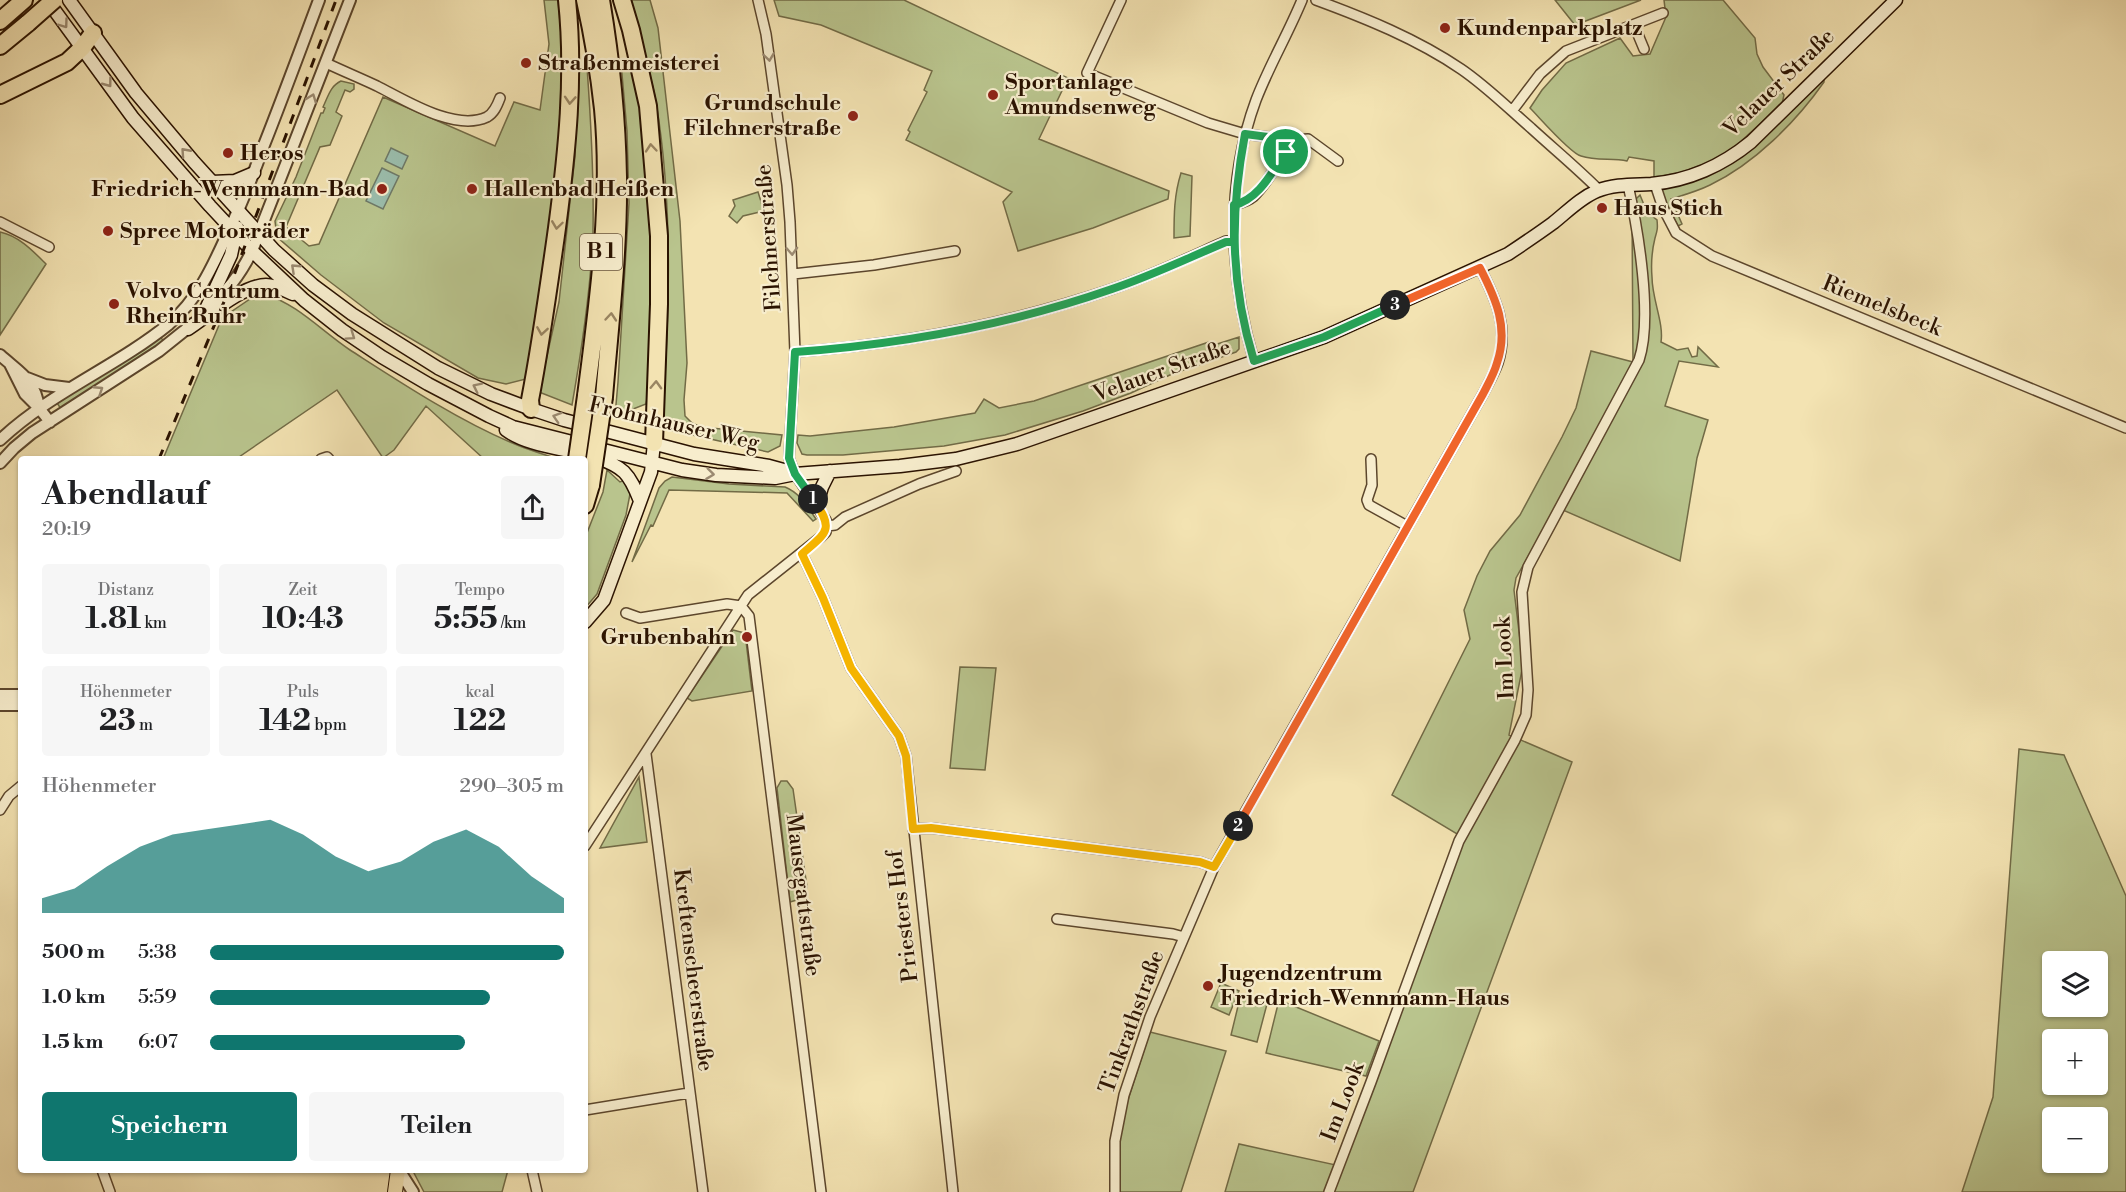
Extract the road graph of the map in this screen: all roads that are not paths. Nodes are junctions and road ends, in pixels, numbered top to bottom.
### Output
1 (47, 0) edge
2 (54, 0) edge
3 (69, 0) edge
4 (319, 0) edge
5 (350, 0) edge
6 (567, 0) edge
7 (585, 0) edge
8 (601, 0) edge
9 (622, 0) edge
10 (758, 0) edge
11 (1120, 0) edge
12 (1302, 0) edge
13 (1316, 0) edge
14 (1896, 0) edge
15 (22, 2) edge
16 (1663, 13) dead end
17 (0, 21) edge
18 (1634, 25) junction
19 (93, 33) junction
20 (0, 46) edge
21 (82, 48) junction
22 (1644, 49) dead end
23 (326, 63) junction
24 (0, 95) edge
25 (500, 98) dead end
26 (1512, 111) junction
27 (1245, 134) junction
28 (1292, 140) junction
29 (1338, 161) dead end
30 (254, 173) junction
31 (212, 182) junction
32 (1654, 184) junction
33 (1628, 185) junction
34 (1599, 190) junction
35 (1234, 205) junction
36 (238, 211) junction
37 (0, 222) edge
38 (233, 230) junction
39 (259, 234) junction
40 (1234, 242) junction
41 (49, 247) dead end
42 (252, 251) junction
43 (956, 251) dead end
44 (1480, 268) junction
45 (793, 274) junction
46 (304, 300) junction
47 (206, 309) junction
48 (188, 329) junction
49 (795, 352) junction
50 (0, 355) edge
51 (1254, 361) junction
52 (10, 364) junction
53 (27, 378) junction
54 (69, 388) junction
55 (39, 408) junction
56 (531, 409) junction
57 (489, 416) junction
58 (50, 422) junction
59 (2126, 428) edge
60 (536, 434) junction
61 (0, 440) edge
62 (654, 443) junction
63 (577, 456) edge
64 (584, 456) edge
65 (588, 457) edge
66 (1371, 459) dead end
67 (0, 463) edge
68 (653, 464) junction
69 (831, 471) junction
70 (956, 471) dead end
71 (795, 474) junction
72 (588, 495) edge
73 (640, 501) junction
74 (817, 504) junction
75 (827, 526) junction
76 (1407, 526) junction
77 (802, 554) junction
78 (741, 606) junction
79 (626, 614) dead end
80 (588, 619) edge
81 (0, 695) edge
82 (18, 695) edge
83 (0, 705) edge
84 (18, 705) edge
85 (646, 754) junction
86 (18, 788) edge
87 (0, 810) edge
88 (913, 829) junction
89 (588, 841) edge
90 (1214, 867) junction
91 (1057, 919) dead end
92 (1184, 937) junction
93 (689, 1093) junction
94 (588, 1110) edge
95 (103, 1173) edge
96 (398, 1173) edge
97 (400, 1173) edge
98 (533, 1173) edge
99 (110, 1192) edge
100 (395, 1192) edge
101 (413, 1192) edge
102 (537, 1192) edge
103 (703, 1192) edge
104 (821, 1192) edge
105 (953, 1192) edge
106 (1115, 1192) edge
107 (1329, 1192) edge

1 -> 21 main road, Frohnhauser Weg
2 - 20 highway, bridge
3 - 19 main road, Frohnhauser Weg
4 - 30 street
5 - 23 street
6 -> 56 highway
7 - 63 highway, B 1, bridge
72 -> 8 highway, bridge
62 -> 9 highway
10 -> 45 street, Filchnerstraße
11 - 27 street
12 - 27 street
13 - 26 street
14 - 32 main road, Velauer Straße
15 - 17 highway
16 - 18 street
18 - 22 street
18 - 26 street
19 - 21 highway
31 -> 19 main road, Frohnhauser Weg
21 - 24 highway
21 -> 38 main road, Frohnhauser Weg
23 - 25 street
39 -> 23 street
26 - 34 street
27 - 28 street
27 - 35 street
28 - 29 street
28 - 35 street
30 - 31 main road
30 - 36 street
31 - 36 main road, Frohnhauser Weg
32 - 33 main road, Velauer Straße
32 - 59 street, Riemelsbeck
33 - 34 main road, Velauer Straße
33 - 107 street, Im Look
34 - 44 main road, Velauer Straße
35 - 40 street
36 - 38 main road
36 - 39 main road, Frohnhauser Weg
37 - 41 street
38 - 42 main road, Frohnhauser Weg
38 - 47 main road
38 - 54 street
39 - 42 street
56 -> 39 main road, Frohnhauser Weg
40 - 49 street
40 - 51 street
42 - 46 main road, Frohnhauser Weg
42 - 47 street
43 - 45 street
44 - 51 main road, Velauer Straße
44 - 76 street, Tinkrathstraße
45 - 49 street, Filchnerstraße
46 - 48 main road
46 -> 57 main road, Frohnhauser Weg
47 - 48 street
58 -> 48 street
49 - 71 street, Filchnerstraße
50 - 52 street
51 - 69 main road, Velauer Straße
52 - 53 street
52 - 55 street
53 - 54 street
53 - 55 street
54 - 55 street
55 - 58 street
55 - 61 street
56 - 60 main road
62 -> 56 main road, Frohnhauser Weg
57 - 60 main road, Frohnhauser Weg
57 - 64 main road
58 - 67 street
60 - 68 main road, Frohnhauser Weg
62 - 68 main road
62 - 71 main road, Frohnhauser Weg
65 - 73 main road
66 - 76 street
68 -> 71 main road, Frohnhauser Weg
68 - 73 main road
69 - 71 main road, Velauer Straße
69 - 74 main road
70 - 75 street
71 - 74 street
73 - 80 main road
74 - 75 street
75 - 77 street
76 - 90 street, Tinkrathstraße
77 - 78 street
77 - 88 street, Priesters Hof
78 - 79 street
78 - 85 street
78 - 104 street, Mausegattstraße
81 - 82 street
83 - 84 street
85 - 89 street
85 - 93 street, Kreftenscheerstraße
86 - 87 street
88 - 90 street
88 - 105 street, Priesters Hof
90 - 92 street, Tinkrathstraße
91 - 92 street, Tinkrathstraße
92 - 106 street, Tinkrathstraße
93 - 94 street
93 - 103 street, Kreftenscheerstraße
95 - 99 street
96 - 100 main road
97 - 101 street
98 - 102 street

